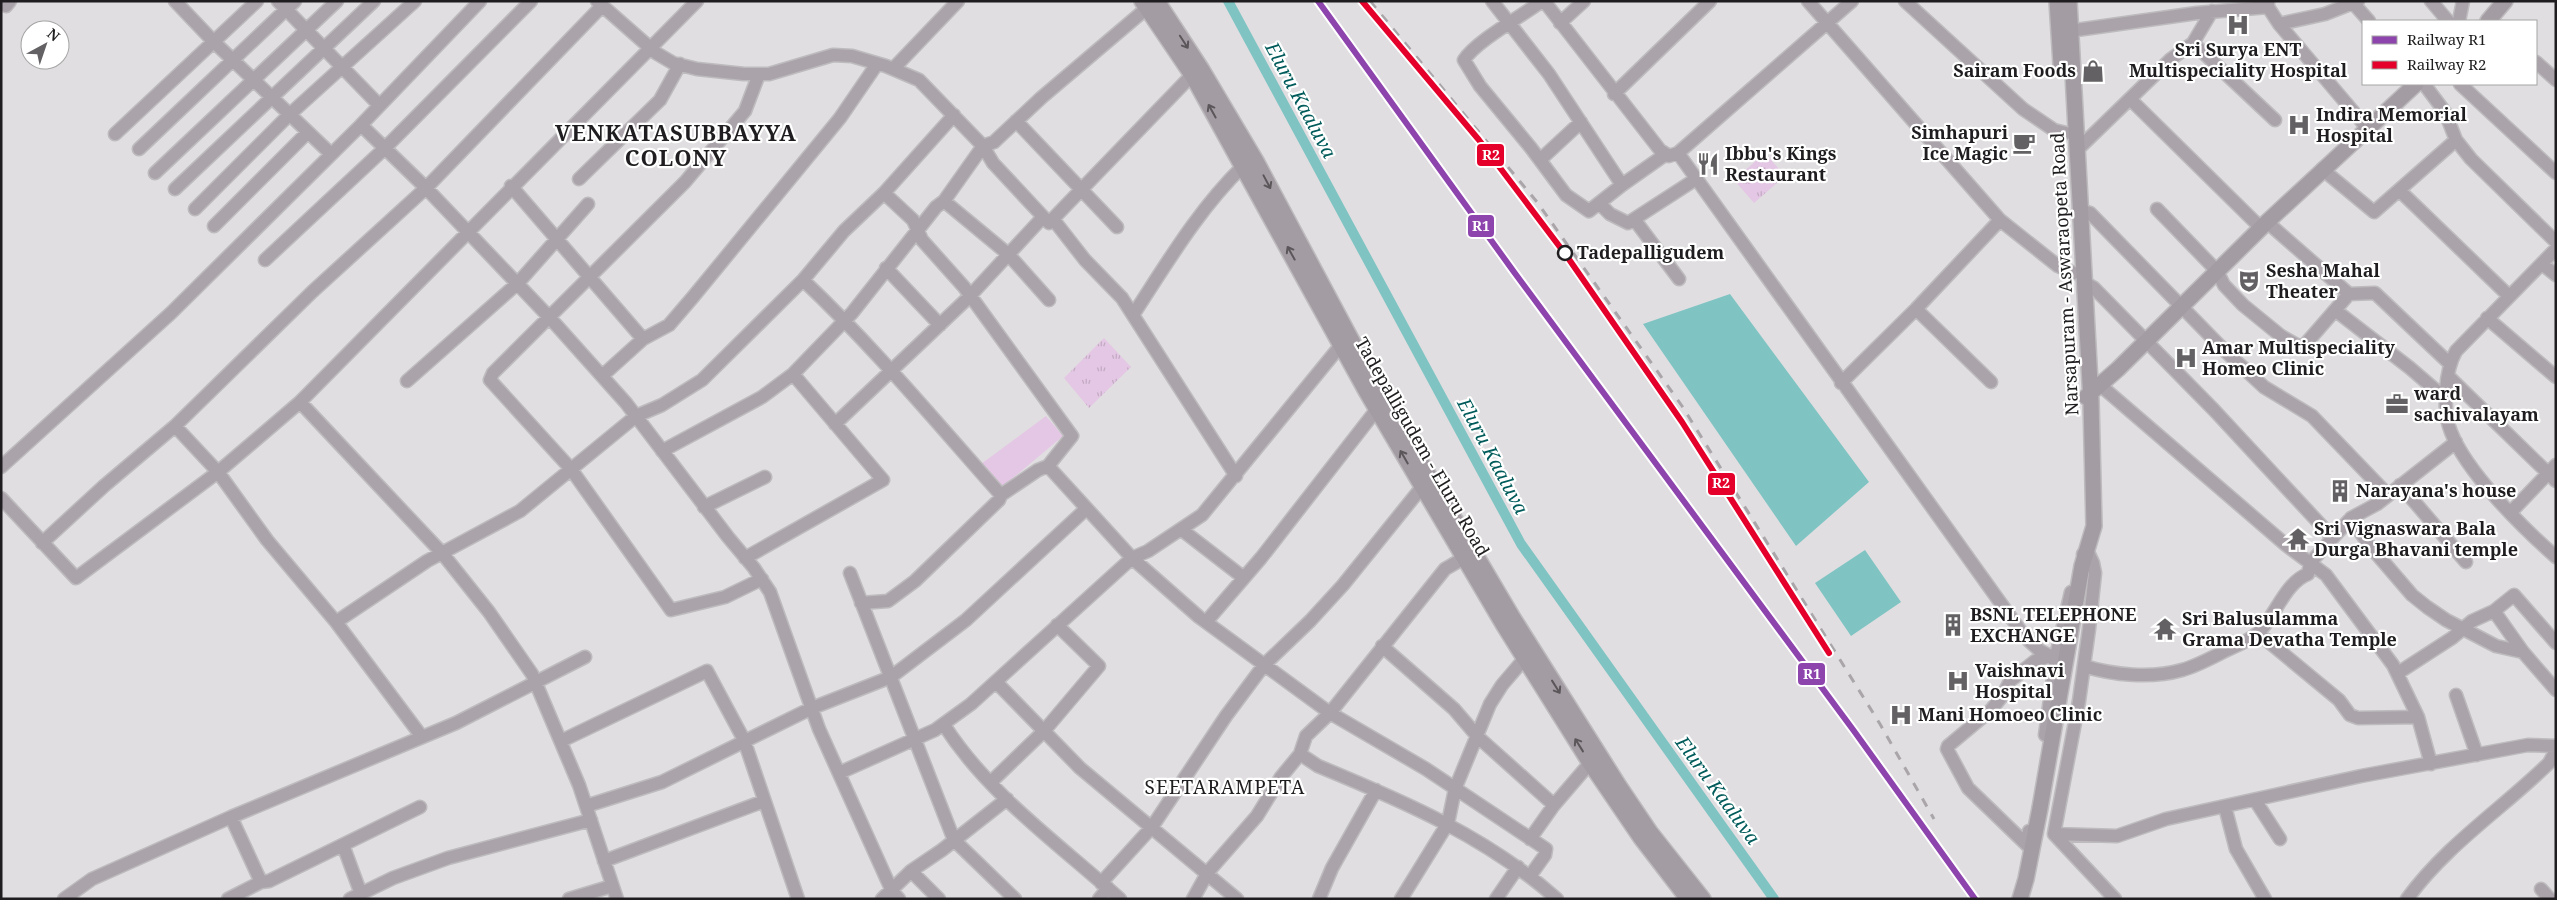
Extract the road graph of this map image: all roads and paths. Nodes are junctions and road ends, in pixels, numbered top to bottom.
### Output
1 (175, 1) edge
2 (257, 1) edge
3 (337, 1) edge
4 (374, 1) edge
5 (415, 1) edge
6 (480, 1) edge
7 (531, 1) edge
8 (697, 1) edge
9 (958, 1) edge
10 (1492, 1) edge
11 (1543, 1) edge
12 (1584, 1) edge
13 (1710, 1) edge
14 (1808, 1) edge
15 (1852, 1) edge
16 (1905, 1) edge
17 (2057, 1) edge
18 (2069, 1) edge
19 (2431, 1) edge
20 (2463, 1) edge
21 (2505, 1) edge
22 (2355, 2) edge
23 (286, 4) edge
24 (600, 4) edge
25 (1149, 4) edge
26 (2268, 4) edge
27 (2212, 12) junction
28 (2493, 19) edge
29 (2368, 20) edge
30 (2447, 20) edge
31 (2459, 20) edge
32 (1560, 23) junction
33 (1510, 24) junction
34 (1828, 24) junction
35 (2279, 24) junction
36 (305, 30) junction
37 (2064, 32) junction
38 (214, 42) junction
39 (2193, 43) junction
40 (650, 47) junction
41 (322, 48) junction
42 (233, 60) junction
43 (2537, 63) edge
44 (680, 64) junction
45 (878, 64) junction
46 (341, 66) junction
47 (893, 69) junction
48 (759, 74) junction
49 (1192, 76) junction
50 (253, 79) junction
51 (2556, 80) edge
52 (2415, 85) edge
53 (2425, 85) edge
54 (2461, 85) edge
55 (1614, 94) junction
56 (271, 97) junction
57 (2130, 99) junction
58 (379, 105) junction
59 (289, 115) junction
60 (954, 115) junction
61 (2275, 120) dead end
62 (1016, 121) junction
63 (1581, 122) junction
64 (361, 124) junction
65 (2368, 129) junction
66 (308, 132) junction
67 (2066, 133) junction
68 (115, 134) dead end
69 (2456, 140) junction
70 (983, 146) junction
71 (385, 148) junction
72 (139, 149) dead end
73 (2076, 151) junction
74 (331, 154) junction
75 (1672, 154) junction
76 (1540, 160) junction
77 (1243, 166) junction
78 (2322, 170) junction
79 (155, 173) dead end
80 (2556, 173) edge
81 (579, 179) dead end
82 (1696, 179) junction
83 (1622, 185) junction
84 (511, 186) junction
85 (426, 188) junction
86 (175, 189) dead end
87 (1081, 190) junction
88 (2399, 190) junction
89 (884, 193) junction
90 (944, 201) junction
91 (1600, 203) junction
92 (588, 204) dead end
93 (195, 209) dead end
94 (2157, 209) dead end
95 (2079, 210) junction
96 (1048, 218) junction
97 (1634, 219) junction
98 (2000, 220) junction
99 (2264, 225) junction
100 (214, 226) dead end
101 (1117, 227) dead end
102 (918, 229) junction
103 (468, 230) junction
104 (556, 237) junction
105 (2556, 242) edge
106 (2556, 249) edge
107 (1008, 254) junction
108 (265, 260) dead end
109 (2556, 261) edge
110 (2542, 264) junction
111 (886, 268) junction
112 (2217, 271) junction
113 (2556, 275) edge
114 (589, 278) junction
115 (1680, 278) dead end
116 (2079, 278) junction
117 (802, 280) junction
118 (518, 283) junction
119 (2349, 294) junction
120 (2509, 296) junction
121 (969, 297) junction
122 (1049, 300) dead end
123 (2182, 305) junction
124 (1916, 309) junction
125 (2335, 310) junction
126 (1133, 316) junction
127 (550, 318) junction
128 (2487, 318) junction
129 (844, 320) junction
130 (940, 325) junction
131 (643, 339) junction
132 (2147, 340) junction
133 (1341, 345) junction
134 (2448, 369) junction
135 (893, 372) junction
136 (794, 374) junction
137 (602, 376) junction
138 (2556, 377) edge
139 (407, 381) dead end
140 (1991, 382) dead end
141 (1842, 383) junction
142 (2091, 393) junction
143 (2446, 399) junction
144 (300, 402) junction
145 (1377, 409) junction
146 (636, 416) junction
147 (836, 424) junction
148 (175, 426) junction
149 (2456, 442) junction
150 (662, 450) junction
151 (1048, 466) junction
152 (1, 468) edge
153 (571, 469) junction
154 (218, 472) junction
155 (2553, 473) edge
156 (1236, 476) junction
157 (765, 477) dead end
158 (2400, 485) junction
159 (1422, 487) junction
160 (1001, 495) junction
161 (2388, 495) junction
162 (1, 498) edge
163 (704, 507) junction
164 (1086, 509) junction
165 (2511, 512) junction
166 (2351, 518) junction
167 (1182, 530) junction
168 (2332, 537) junction
169 (42, 543) junction
170 (2087, 547) junction
171 (442, 553) junction
172 (1469, 555) junction
173 (2556, 557) edge
174 (745, 558) junction
175 (1132, 558) junction
176 (2466, 562) dead end
177 (2310, 563) junction
178 (850, 573) dead end
179 (1244, 578) junction
180 (762, 579) junction
181 (861, 603) junction
182 (2494, 611) junction
183 (336, 622) junction
184 (1206, 622) junction
185 (1057, 625) junction
186 (2462, 628) junction
187 (2258, 632) junction
188 (2556, 643) edge
189 (1382, 646) junction
190 (2523, 652) junction
191 (2053, 656) junction
192 (585, 657) dead end
193 (1525, 658) junction
194 (1264, 665) junction
195 (2084, 666) junction
196 (2398, 673) junction
197 (891, 677) junction
198 (536, 682) junction
199 (996, 682) junction
200 (2556, 690) edge
201 (2456, 695) dead end
202 (812, 708) junction
203 (1330, 712) junction
204 (2418, 717) junction
205 (944, 724) junction
206 (1044, 731) junction
207 (422, 736) junction
208 (1478, 737) junction
209 (915, 739) junction
210 (744, 740) junction
211 (560, 741) junction
212 (2555, 751) edge
213 (1300, 754) junction
214 (2477, 755) junction
215 (1590, 763) junction
216 (2431, 764) junction
217 (839, 774) junction
218 (1608, 779) junction
219 (991, 782) junction
220 (1455, 789) junction
221 (1376, 790) junction
222 (1007, 799) junction
223 (2255, 800) junction
224 (764, 802) junction
225 (1554, 805) junction
226 (586, 806) junction
227 (420, 807) dead end
228 (2225, 807) junction
229 (231, 817) junction
230 (591, 820) junction
231 (1448, 823) junction
232 (1152, 827) junction
233 (2054, 834) junction
234 (1530, 839) junction
235 (2280, 839) dead end
236 (954, 840) junction
237 (343, 845) junction
238 (604, 860) junction
239 (1518, 867) junction
240 (911, 871) junction
241 (1208, 872) junction
242 (1530, 876) junction
243 (261, 882) junction
244 (1105, 885) junction
245 (612, 886) junction
246 (355, 896) edge
247 (891, 896) edge
248 (64, 899) edge
249 (228, 899) edge
250 (569, 899) edge
251 (617, 899) edge
252 (798, 899) edge
253 (940, 899) edge
254 (1015, 899) edge
255 (1099, 899) edge
256 (1120, 899) edge
257 (1193, 899) edge
258 (1237, 899) edge
259 (1319, 899) edge
260 (1401, 899) edge
261 (1496, 899) edge
262 (1557, 899) edge
263 (1688, 899) edge
264 (1703, 899) edge
265 (2020, 899) edge
266 (2115, 899) edge
267 (2265, 899) edge
268 (2407, 899) edge

1 - 38 street
2 - 38 street
3 - 36 street
4 - 41 street
5 - 46 street
6 - 58 street
7 - 71 street
8 - 40 street
9 - 47 street
10 - 33 street
11 - 32 street
11 - 33 street
12 - 32 street
13 - 55 street
14 - 34 street
15 - 34 street
16 - 67 street
17 - 37 main road, Narsapuram - Aswaraopeta Road
18 - 37 main road, Narsapuram - Aswaraopeta Road
19 - 30 street
20 - 31 street
21 - 28 main road
22 - 29 street
22 - 35 street
23 - 36 street
23 - 42 street
24 - 40 street
24 - 85 street
25 - 49 main road, Tadepalligudem - Eluru Road
25 - 62 street
25 -> 172 main road, Tadepalligudem - Eluru Road
26 - 27 street
26 - 35 street
27 - 37 street
27 - 39 street
32 - 55 street
33 - 63 street
33 - 76 street
34 - 75 street
34 - 98 street
35 - 65 street
36 - 41 street
36 - 50 street
37 - 67 main road, Narsapuram - Aswaraopeta Road
37 - 73 main road, Narsapuram - Aswaraopeta Road
38 - 42 street
38 - 68 street
39 - 57 street
39 - 61 street
40 - 44 street
40 - 84 street
41 - 46 street
41 - 56 street
42 - 50 street
42 - 72 street
43 - 51 street
44 - 48 street
44 - 81 street
45 - 47 street
45 - 48 street
45 - 131 street
46 - 58 street
46 - 59 street
47 - 60 street
48 - 114 street
77 -> 49 main road, Tadepalligudem - Eluru Road
49 - 87 street
50 - 56 street
50 - 79 street
52 - 65 main road
53 - 69 street
54 - 80 street
55 - 75 street
56 - 59 street
56 - 86 street
57 - 73 street
57 - 99 street
58 - 64 street
59 - 66 street
59 - 93 street
60 - 70 street
60 - 89 street
62 - 70 street
62 - 87 street
63 - 76 street
63 - 83 street
64 - 71 street
64 - 74 street
65 - 78 main road
66 - 74 street
66 - 100 street
67 - 116 main road, Narsapuram - Aswaraopeta Road
69 - 88 street
69 - 105 street
70 - 90 street
70 - 96 street
71 - 85 street
71 - 108 street
73 - 95 main road, Narsapuram - Aswaraopeta Road
74 - 152 street
75 - 82 street
75 - 83 street
76 - 91 street
77 - 126 street
133 -> 77 main road, Tadepalligudem - Eluru Road
78 - 88 street
78 - 99 main road
82 - 97 street
82 - 141 street
83 - 91 street
84 - 103 street
84 - 104 street
85 - 103 street
85 - 148 street
87 - 96 street
87 - 101 street
88 - 120 street
89 - 102 street
89 - 117 street
90 - 102 street
90 - 107 street
91 - 97 street
92 - 104 street
94 - 112 street
95 - 116 main road, Narsapuram - Aswaraopeta Road
95 - 123 street
96 - 107 street
96 - 126 street
97 - 115 street
98 - 116 street
98 - 124 street
99 - 112 main road
99 - 119 street
102 - 111 street
102 - 121 street
103 - 118 street
103 - 144 street
104 - 114 street
104 - 118 street
106 - 110 street
107 - 121 street
107 - 122 street
109 - 110 street
110 - 113 street
110 - 120 street
111 - 129 street
111 - 130 street
112 - 123 main road
112 - 125 street
114 - 127 street
114 - 131 street
116 - 132 street
116 - 142 main road, Narsapuram - Aswaraopeta Road
117 - 129 street
117 - 146 street
118 - 127 street
118 - 139 street
119 - 125 street
119 - 134 street
120 - 128 street
121 - 130 street
121 - 151 street
123 - 132 main road
123 - 161 street
124 - 140 street
124 - 141 street
125 - 143 street
126 - 156 street
127 - 137 street
127 - 153 street
128 - 134 street
128 - 138 street
129 - 135 street
129 - 136 street
130 - 135 street
131 - 137 street
132 - 142 main road
132 - 168 street
133 - 145 main road, Tadepalligudem - Eluru Road
133 - 156 street
134 - 143 street
134 - 155 street
135 - 147 street
135 - 160 street
136 - 147 street
136 - 150 street
137 - 146 street
141 - 191 street
142 - 170 main road, Narsapuram - Aswaraopeta Road
142 - 177 street
143 - 149 street
144 - 154 street
144 - 171 street
159 -> 145 main road, Tadepalligudem - Eluru Road
145 - 179 street
146 - 150 street
146 - 153 street
147 - 174 street
148 - 154 street
148 - 169 street
149 - 158 street
149 - 165 street
150 - 163 street
151 - 160 street
151 - 164 street
153 - 171 street
153 - 180 street
154 - 169 street
154 - 183 street
155 - 165 street
156 - 167 street
157 - 163 street
158 - 161 street
158 - 176 street
159 - 172 main road, Tadepalligudem - Eluru Road
159 - 194 street
160 - 181 street
161 - 166 street
162 - 169 street
163 - 174 street
164 - 175 street
164 - 197 street
165 - 173 street
166 - 168 street
166 - 186 street
167 - 175 street
167 - 179 street
168 - 177 street
170 - 191 street
170 - 195 street
170 - 265 main road, Narsapuram - Aswaraopeta Road
171 - 183 street
171 - 198 street
172 - 189 street
172 - 193 main road, Tadepalligudem - Eluru Road
172 -> 218 main road, Tadepalligudem - Eluru Road
174 - 180 street
175 - 184 street
175 - 185 street
177 - 187 street
177 - 196 street
178 - 181 street
179 - 184 street
180 - 202 street
181 - 197 street
182 - 186 street
182 - 188 street
182 - 190 street
183 - 207 street
184 - 194 street
185 - 199 street
185 - 206 street
186 - 190 street
186 - 196 street
187 - 195 street
187 - 204 street
189 - 203 street
189 - 208 street
190 - 200 street
191 - 191 street
192 - 198 street
193 - 208 street
215 -> 193 main road, Tadepalligudem - Eluru Road
194 - 203 street
194 - 232 street
195 - 233 street
196 - 204 street
197 - 202 street
197 - 209 street
198 - 207 street
198 - 211 street
199 - 205 street
199 - 206 street
201 - 214 street
202 - 210 street
202 - 217 street
203 - 213 street
203 - 220 street
204 - 216 street
205 - 209 street
205 - 219 street
206 - 219 street
206 - 232 street
207 - 229 street
208 - 220 street
208 - 225 street
209 - 217 street
209 - 236 street
210 - 211 street
210 - 224 street
210 - 226 street
211 - 226 street
212 - 214 street
212 - 268 street
213 - 221 street
213 - 241 street
214 - 216 street
215 - 218 main road, Tadepalligudem - Eluru Road
215 - 225 street
216 - 223 street
217 - 247 street
218 - 263 main road, Tadepalligudem - Eluru Road
218 - 264 main road, Tadepalligudem - Eluru Road
219 - 222 street
220 - 231 street
220 - 234 street
221 - 231 street
221 - 259 street
222 - 236 street
222 - 244 street
223 - 228 street
223 - 235 street
224 - 238 street
224 - 252 street
225 - 234 street
226 - 230 street
227 - 237 street
228 - 233 street
228 - 267 street
229 - 243 street
229 - 248 street
230 - 238 street
230 - 246 street
231 - 239 street
231 - 260 street
232 - 241 street
232 - 244 street
233 - 266 street
234 - 242 street
236 - 240 street
236 - 254 street
237 - 243 street
237 - 246 street
238 - 245 street
239 - 242 street
239 - 261 street
240 - 247 street
240 - 253 street
241 - 257 street
241 - 258 street
242 - 262 street
243 - 249 street
244 - 255 street
244 - 256 street
245 - 250 street
245 - 251 street

